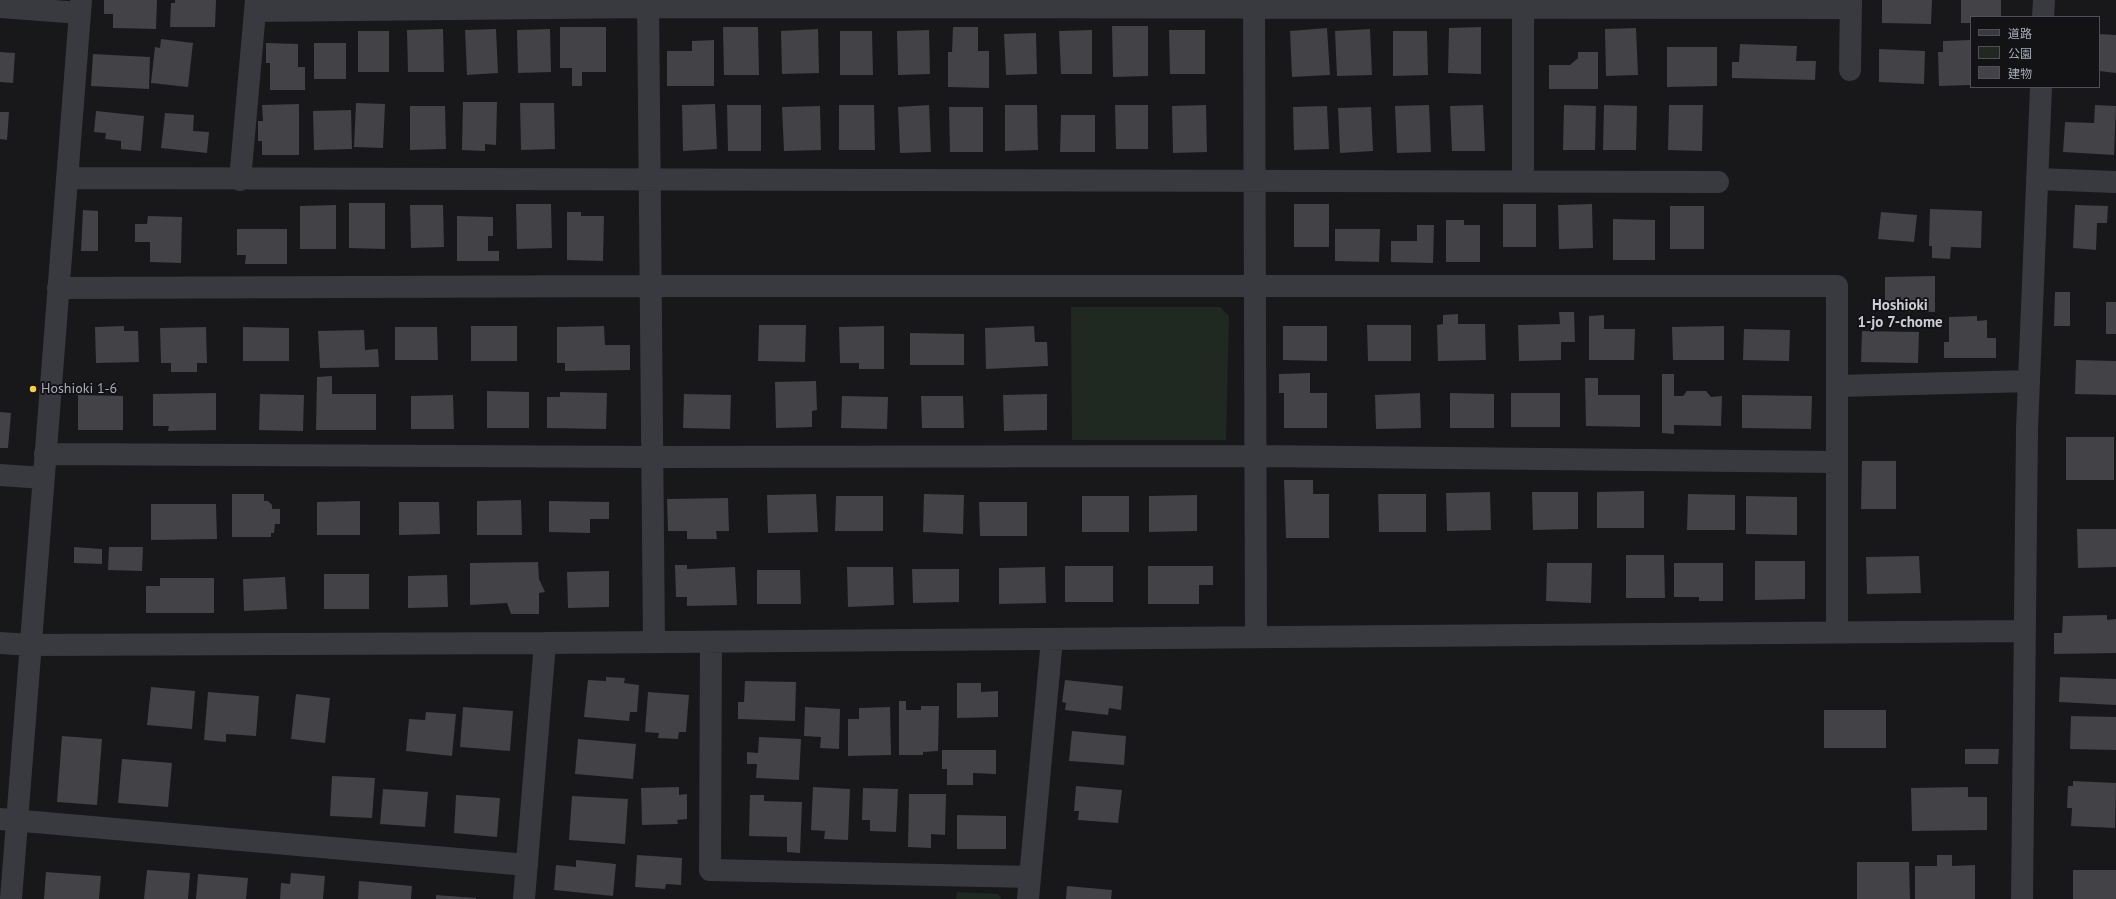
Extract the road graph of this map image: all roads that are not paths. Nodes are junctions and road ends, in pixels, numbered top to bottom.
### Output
1 (2044, 0) edge
2 (648, 3) edge
3 (1254, 4) edge
4 (1851, 4) edge
5 (256, 6) edge
6 (0, 7) edge
7 (81, 7) edge
8 (1523, 7) junction
9 (2043, 16) edge
10 (1850, 70) dead end
11 (2041, 88) edge
12 (67, 178) junction
13 (2037, 179) junction
14 (240, 180) junction
15 (649, 180) junction
16 (1255, 180) junction
17 (1523, 181) junction
18 (1718, 182) dead end
19 (2116, 182) edge
20 (650, 286) junction
21 (1255, 286) junction
22 (58, 288) junction
23 (2029, 381) junction
24 (1837, 386) junction
25 (45, 454) junction
26 (1255, 456) junction
27 (652, 457) junction
28 (1837, 462) junction
29 (0, 475) edge
30 (43, 478) junction
31 (2025, 631) junction
32 (1837, 632) junction
33 (1256, 637) junction
34 (1052, 639) junction
35 (654, 642) junction
36 (711, 642) junction
37 (0, 643) edge
38 (545, 643) junction
39 (31, 645) junction
40 (8, 820) edge
41 (527, 865) junction
42 (1030, 877) junction
43 (11, 899) edge
44 (524, 899) edge
45 (1028, 899) edge
46 (2022, 899) edge

1 - 9 street
2 - 3 street
2 - 5 street
2 - 15 street
3 - 8 street
3 - 16 street
4 - 8 street
4 - 10 street
5 - 14 street
6 - 7 street
7 - 12 street
8 - 17 street
11 - 13 street
12 - 14 street
12 - 22 street
13 - 19 street
13 - 23 street
14 - 15 street
15 - 16 street
15 - 20 street
16 - 17 street
16 - 21 street
17 - 18 street
20 - 21 street
20 - 22 street
20 - 27 street
21 - 24 street
21 - 26 street
22 - 25 street
23 - 24 street
23 - 31 street
24 - 28 street
25 - 27 street
25 - 30 street
26 - 27 street
26 - 28 street
26 - 33 street
27 - 35 street
28 - 32 street
29 - 30 street
30 - 39 street
31 - 32 street
31 - 46 street
32 - 33 street
33 - 34 street
34 - 36 street
34 - 42 street
35 - 36 street
35 - 38 street
36 - 42 street
37 - 39 street
38 - 39 street
38 - 41 street
39 - 40 street
40 - 41 street
40 - 43 street
41 - 44 street
42 - 45 street

